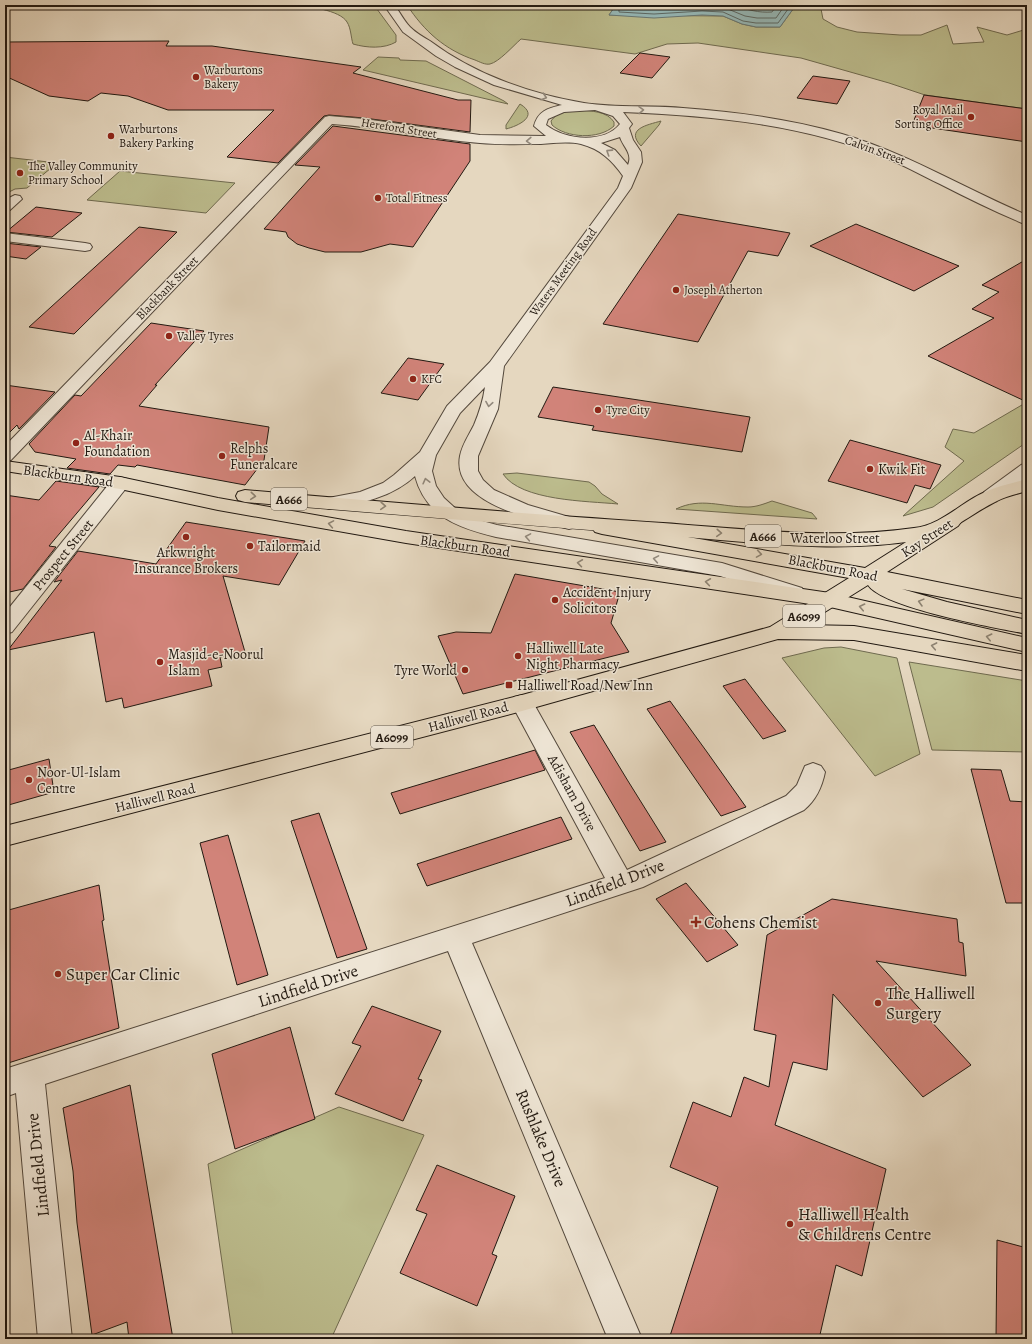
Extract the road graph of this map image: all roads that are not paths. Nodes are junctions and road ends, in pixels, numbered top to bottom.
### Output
1 (390, 5) edge
2 (506, 87) junction
3 (583, 106) junction
4 (602, 108) junction
5 (712, 114) junction
6 (329, 120) joint
7 (534, 124) junction
8 (632, 124) junction
9 (470, 138) junction
10 (573, 139) junction
11 (629, 176) junction
12 (1027, 220) edge
13 (5, 237) edge
14 (85, 247) dead end
15 (496, 366) junction
16 (427, 455) junction
17 (5, 456) edge
18 (5, 466) edge
19 (1027, 469) edge
20 (125, 484) junction
21 (1027, 485) edge
22 (991, 496) junction
23 (330, 503) junction
24 (448, 512) junction
25 (955, 519) junction
26 (569, 523) junction
27 (870, 574) junction
28 (802, 596) junction
29 (830, 600) junction
30 (1027, 607) edge
31 (5, 627) edge
32 (1027, 627) edge
33 (777, 632) junction
34 (1027, 645) edge
35 (1027, 663) edge
36 (522, 703) junction
37 (812, 772) dead end
38 (5, 836) edge
39 (621, 883) junction
40 (456, 937) junction
41 (17, 1079) edge
42 (55, 1339) edge
43 (626, 1339) edge

1 - 2 street
2 -> 3 street
2 - 7 street
3 - 4 street
3 - 7 street, Hereford Street
4 -> 5 street, Calvin Street
4 - 8 street, Waters Meeting Road
5 - 8 street, Calvin Street
5 - 12 street, Calvin Street
6 - 9 street, Hereford Street
6 - 17 street, Blackbank Street
7 - 9 street, Hereford Street
7 - 10 street
8 - 10 street, Calvin Street
8 - 11 street, Waters Meeting Road
10 -> 9 street, Hereford Street
11 -> 10 street
11 - 15 street, Waters Meeting Road
13 - 14 street
15 - 16 street, Waters Meeting Road
15 -> 26 street, Waters Meeting Road
16 - 23 street
24 -> 16 street, Waters Meeting Road
18 - 20 main road, Blackburn Road / A666
19 - 22 street
20 -> 23 main road, Blackburn Road / A666
28 -> 20 main road, Blackburn Road / A666
20 - 31 street, Prospect Street
21 - 22 main road, Kay Street / A666
22 - 25 main road, Kay Street / A666
23 -> 24 main road, Blackburn Road / A666
24 - 26 main road, Blackburn Road / A666
28 -> 24 street, Blackburn Road
26 -> 25 main road, Waterloo Street / A666
25 - 27 main road, Kay Street / A666
26 -> 27 main road, Blackburn Road
27 - 29 main road, Kay Street / A666
27 - 30 main road, Blackburn Road
32 -> 27 main road
28 - 29 main road, Blackburn Road / A666
29 - 33 main road, Halliwell Road / A6099
34 -> 29 main road, Blackburn Road / A666
35 -> 33 main road
33 - 36 main road, Halliwell Road / A6099
36 - 38 main road, Halliwell Road / A6099
36 - 39 street, Adisham Drive
37 - 39 street, Lindfield Drive
39 - 40 street, Lindfield Drive
40 - 41 street, Lindfield Drive
40 - 43 street, Rushlake Drive
41 - 42 street, Lindfield Drive

